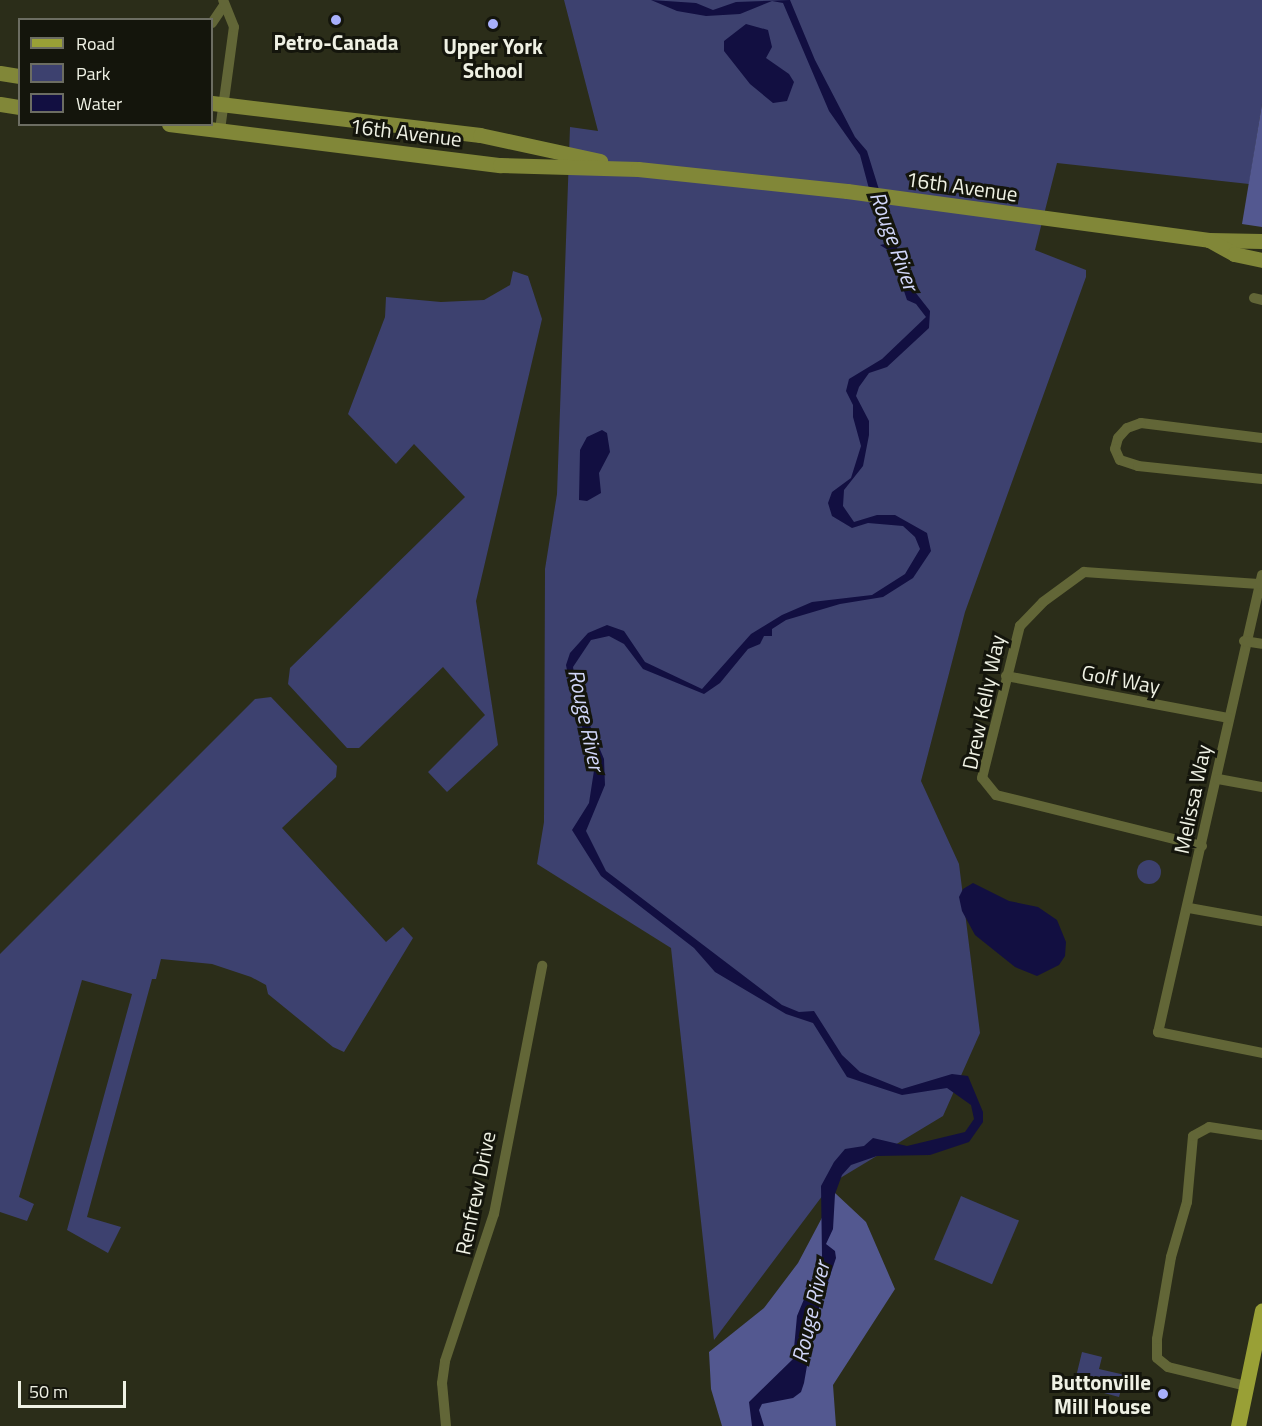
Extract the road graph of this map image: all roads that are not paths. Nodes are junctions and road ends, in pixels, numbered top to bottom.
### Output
1 (224, 2) edge
2 (213, 21) edge
3 (0, 73) edge
4 (18, 76) edge
5 (0, 104) edge
6 (217, 104) edge
7 (18, 107) edge
8 (194, 126) edge
9 (220, 130) junction
10 (638, 169) junction
11 (1209, 240) junction
12 (1262, 241) edge
13 (1262, 260) edge
14 (1262, 438) edge
15 (1262, 479) edge
16 (1261, 579) edge
17 (1244, 641) junction
18 (1262, 644) edge
19 (1006, 676) junction
20 (1229, 718) junction
21 (1218, 779) junction
22 (1262, 787) edge
23 (1202, 846) junction
24 (1188, 908) junction
25 (1262, 921) edge
26 (542, 966) dead end
27 (1262, 1053) edge
28 (1262, 1135) edge
29 (1262, 1310) edge
30 (1246, 1386) junction
31 (446, 1426) edge
32 (1238, 1426) edge

1 - 2 street
1 - 6 street
3 - 4 main road
5 - 7 main road
6 - 9 street
6 - 10 main road, 16th Avenue
8 - 9 main road, 16th Avenue
9 - 10 main road, 16th Avenue
10 - 11 main road, 16th Avenue
11 - 12 main road, 16th Avenue
11 - 13 main road, 16th Avenue
14 - 15 street
16 - 17 street, Melissa Way
16 - 19 street, Drew Kelly Way
17 - 18 street
17 - 20 street, Melissa Way
19 - 20 street, Golf Way
19 - 23 street, Drew Kelly Way
20 - 21 street, Melissa Way
21 - 22 street
21 - 23 street, Melissa Way
23 - 24 street, Melissa Way
24 - 25 street
24 - 27 street, Melissa Way
26 - 31 street, Renfrew Drive
28 - 30 street
29 - 30 main road
30 - 32 main road

